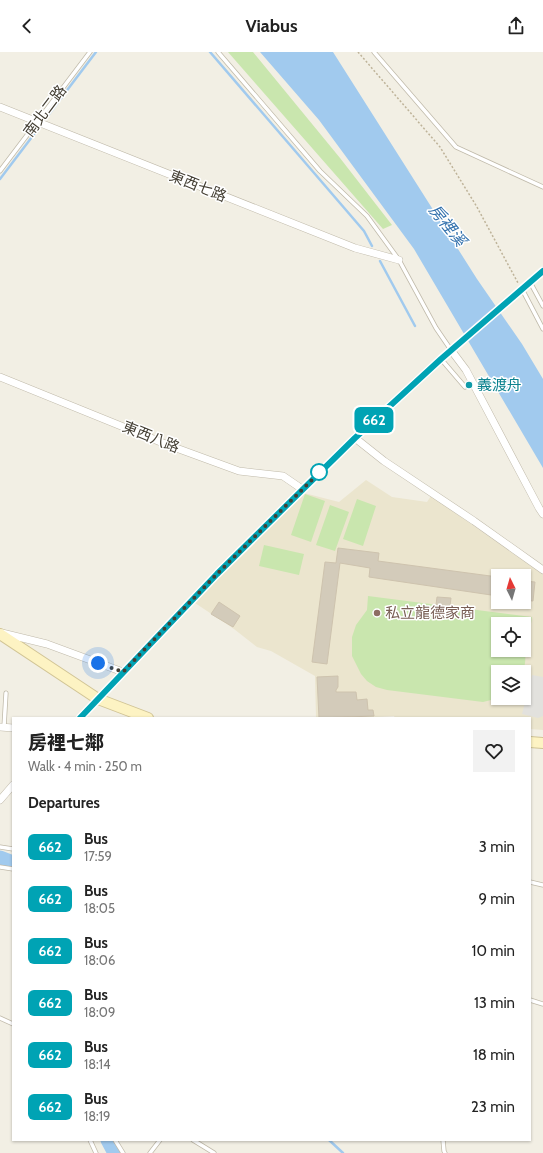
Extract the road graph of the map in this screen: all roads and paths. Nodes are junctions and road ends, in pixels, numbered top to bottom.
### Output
1 (90, 52) edge
2 (218, 52) edge
3 (358, 52) edge
4 (374, 52) edge
5 (0, 106) edge
6 (37, 122) junction
7 (0, 171) edge
8 (543, 187) edge
9 (398, 260) junction
10 (543, 270) edge
11 (530, 282) junction
12 (522, 289) junction
13 (543, 306) edge
14 (543, 328) edge
15 (451, 350) junction
16 (441, 359) junction
17 (0, 377) edge
18 (465, 387) dead end
19 (355, 438) junction
20 (302, 490) junction
21 (543, 514) edge
22 (543, 570) edge
23 (0, 633) edge
24 (123, 672) junction
25 (6, 693) dead end
26 (98, 698) junction
27 (81, 717) edge
28 (146, 717) edge
29 (2, 727) edge
30 (12, 728) edge
31 (531, 742) edge
32 (543, 743) edge
33 (12, 786) edge
34 (0, 800) edge
35 (0, 847) edge
36 (12, 849) edge
37 (0, 866) edge
38 (12, 869) edge
39 (531, 882) edge
40 (543, 885) edge
41 (531, 1000) edge
42 (543, 1004) edge
43 (0, 1018) edge
44 (12, 1024) edge
45 (90, 1141) edge
46 (116, 1141) edge
47 (159, 1141) edge
48 (195, 1141) edge
49 (443, 1141) edge
50 (96, 1153) edge
51 (123, 1153) edge
52 (150, 1153) edge
53 (214, 1153) edge
54 (445, 1153) edge

1 - 6 lane, 南北二路
2 - 9 lane
3 - 12 path
4 - 8 lane
5 - 6 street, 東西七路
6 - 7 lane, 南北二路
6 - 9 street, 東西七路
9 - 15 lane
10 - 11 street
11 - 12 street
11 - 13 lane
12 - 14 lane
12 - 15 street
15 - 16 street
15 - 21 street
16 - 18 lane
16 - 19 street
17 - 20 street, 東西八路
19 - 20 street
19 - 22 street
20 - 24 street
23 - 24 street
23 - 26 main road
24 - 26 street
25 - 29 lane
26 - 27 street
26 - 28 main road
29 - 30 street
31 - 32 main road
33 - 34 street
35 - 36 lane
37 - 38 lane
39 - 40 lane
41 - 42 lane
43 - 44 lane
45 - 50 lane
46 - 51 lane
47 - 52 lane
48 - 53 lane
49 - 54 lane

